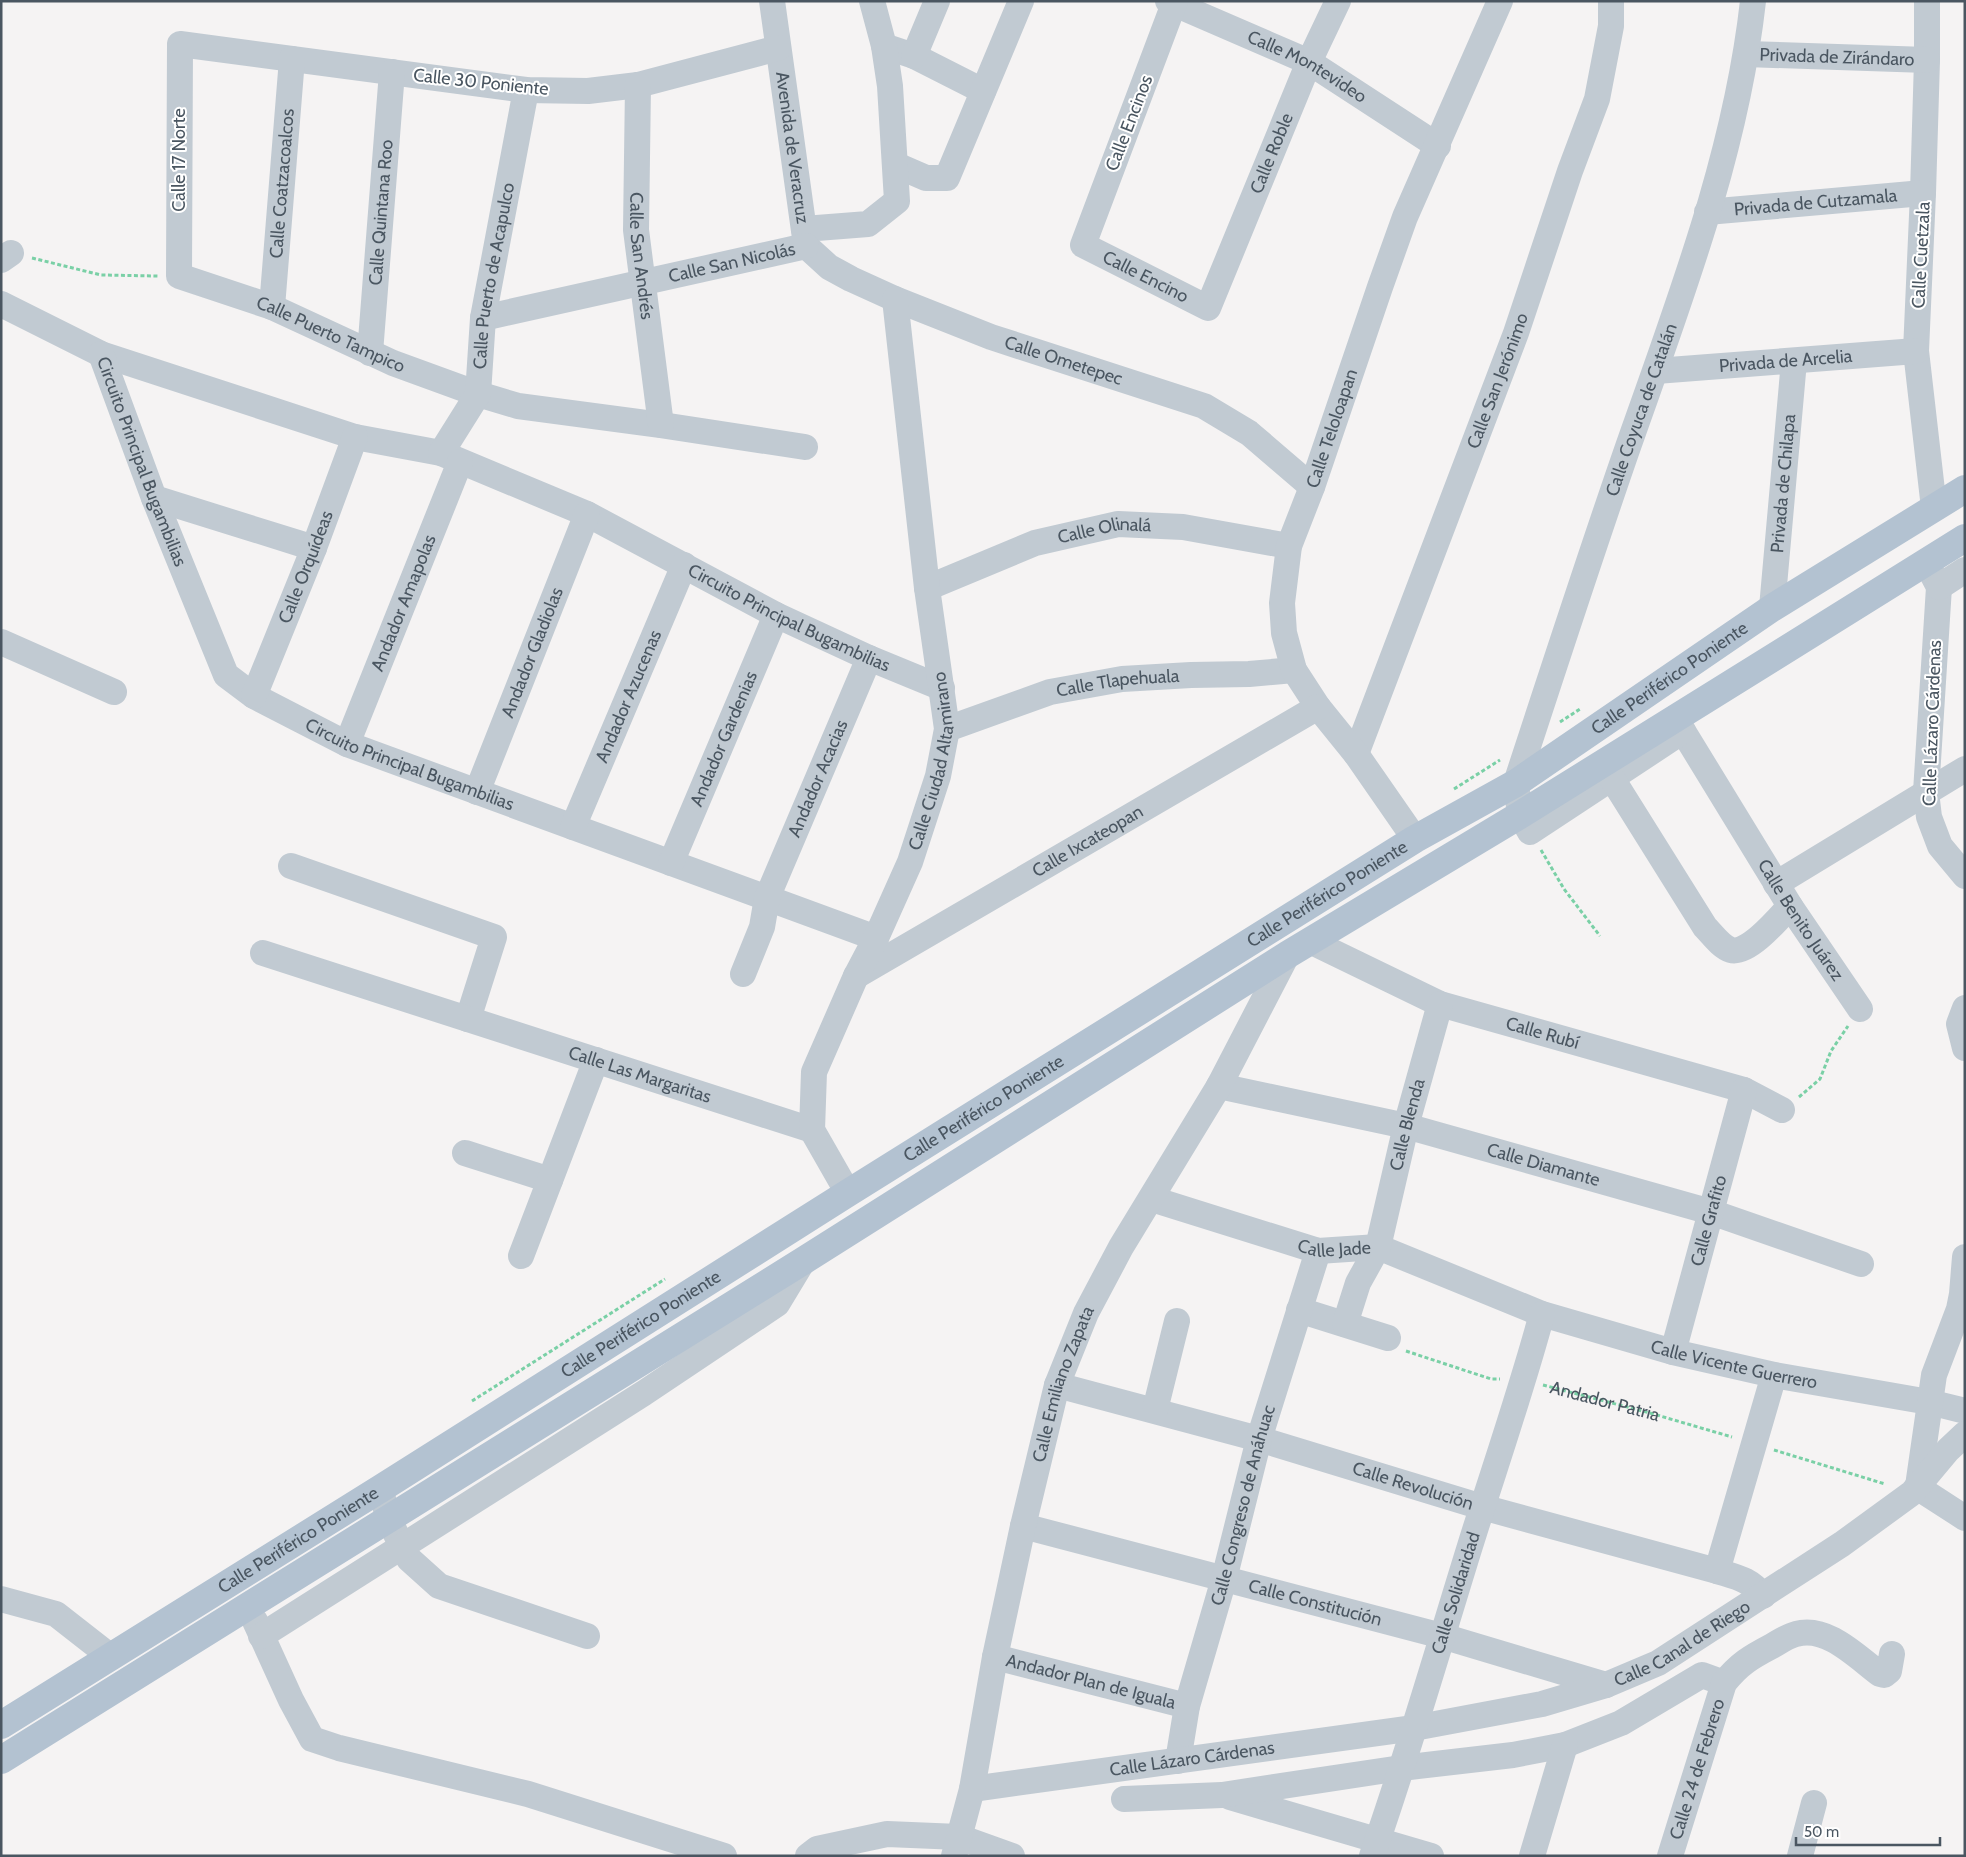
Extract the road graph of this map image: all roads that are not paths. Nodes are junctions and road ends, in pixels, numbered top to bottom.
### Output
1 (772, 1) edge
2 (872, 1) edge
3 (937, 1) edge
4 (1338, 1) edge
5 (1500, 1) edge
6 (1611, 1) edge
7 (1753, 1) edge
8 (1927, 1) edge
9 (1020, 2) edge
10 (1173, 2) edge
11 (180, 44) joint
12 (884, 46) junction
13 (778, 48) junction
14 (1746, 54) junction
15 (914, 56) junction
16 (292, 59) junction
17 (1928, 60) junction
18 (1309, 62) junction
19 (392, 72) junction
20 (638, 85) junction
21 (526, 90) junction
22 (983, 91) junction
23 (1438, 146) junction
24 (896, 165) junction
25 (1924, 193) junction
26 (1707, 212) junction
27 (805, 238) junction
28 (1083, 245) joint
29 (179, 276) joint
30 (642, 282) junction
31 (895, 299) junction
32 (1, 304) edge
33 (272, 307) junction
34 (1208, 308) joint
35 (483, 318) junction
36 (1916, 351) junction
37 (370, 353) junction
38 (101, 354) junction
39 (1794, 361) junction
40 (1656, 371) junction
41 (478, 394) junction
42 (661, 425) junction
43 (355, 437) junction
44 (805, 448) dead end
45 (450, 458) junction
46 (1312, 487) junction
47 (1965, 489) edge
48 (154, 498) junction
49 (1934, 508) junction
50 (587, 514) junction
51 (1965, 538) edge
52 (1289, 546) junction
53 (314, 548) junction
54 (1926, 562) junction
55 (684, 565) junction
56 (1965, 570) edge
57 (1939, 587) junction
58 (927, 588) junction
59 (1772, 608) junction
60 (776, 615) junction
61 (1, 642) edge
62 (869, 658) junction
63 (1294, 670) junction
64 (942, 688) junction
65 (114, 692) dead end
66 (254, 696) junction
67 (1318, 707) junction
68 (1679, 725) junction
69 (947, 729) junction
70 (347, 744) junction
71 (1356, 754) junction
72 (1965, 769) edge
73 (1607, 771) junction
74 (1516, 783) junction
75 (477, 792) junction
76 (1926, 792) junction
77 (1525, 823) junction
78 (573, 827) junction
79 (1416, 839) junction
80 (671, 863) junction
81 (291, 866) dead end
82 (1965, 876) edge
83 (1776, 884) junction
84 (767, 898) junction
85 (1790, 906) junction
86 (876, 938) junction
87 (1310, 941) junction
88 (263, 953) dead end
89 (1287, 955) junction
90 (743, 974) dead end
91 (856, 976) junction
92 (1440, 1004) junction
93 (1965, 1008) edge
94 (1860, 1009) road end
95 (468, 1019) junction
96 (1965, 1048) edge
97 (596, 1060) junction
98 (1219, 1086) junction
99 (1744, 1090) junction
100 (1782, 1110) road end
101 (1406, 1126) junction
102 (812, 1130) junction
103 (465, 1153) dead end
104 (550, 1180) junction
105 (848, 1192) junction
106 (1152, 1199) junction
107 (1711, 1212) junction
108 (1378, 1247) junction
109 (1318, 1251) junction
110 (521, 1256) dead end
111 (803, 1261) junction
112 (1862, 1264) dead end
113 (1964, 1281) edge
114 (1299, 1310) junction
115 (1542, 1314) junction
116 (1177, 1322) dead end
117 (1345, 1324) junction
118 (1388, 1338) road end
119 (1673, 1352) junction
120 (1774, 1375) junction
121 (1057, 1385) junction
122 (1929, 1402) junction
123 (1155, 1410) junction
124 (1965, 1411) edge
125 (1965, 1434) edge
126 (1259, 1439) junction
127 (380, 1489) junction
128 (1915, 1490) junction
129 (1482, 1507) junction
130 (388, 1518) junction
131 (1965, 1518) edge
132 (1023, 1526) junction
133 (402, 1547) junction
134 (1717, 1571) junction
135 (1224, 1579) junction
136 (1763, 1596) junction
137 (1, 1600) edge
138 (248, 1606) junction
139 (262, 1636) junction
140 (587, 1636) dead end
141 (1442, 1636) junction
142 (1892, 1654) dead end
143 (111, 1657) junction
144 (995, 1657) junction
145 (1724, 1683) junction
146 (1606, 1685) junction
147 (1186, 1706) junction
148 (1, 1725) edge
149 (1414, 1728) junction
150 (1565, 1745) junction
151 (1, 1760) edge
152 (1178, 1762) junction
153 (1401, 1768) junction
154 (972, 1789) junction
155 (1222, 1795) junction
156 (1124, 1799) dead end
157 (1814, 1803) dead end
158 (956, 1846) edge
159 (1374, 1848) edge
160 (724, 1856) edge
161 (808, 1856) edge
162 (1012, 1856) edge
163 (1431, 1856) edge
164 (1532, 1856) edge
165 (1670, 1856) edge
166 (1800, 1856) edge

1 - 13 street, Avenida de Veracruz
2 - 12 street
3 - 15 street
4 - 18 street, Calle Roble
5 - 23 street, Calle Teloloapan
6 - 71 street, Calle San Jerónimo
7 - 14 street, Calle Coyuca de Catalán
8 - 17 street, Calle Cuetzala
9 - 22 street
10 - 18 street, Calle Montevideo
10 - 28 street, Calle Encinos
11 - 16 street, Calle 30 Poniente
11 - 29 street, Calle 17 Norte
12 - 15 street
12 - 24 street
13 - 20 street, Calle 30 Poniente
13 - 27 street, Avenida de Veracruz
14 - 17 street, Privada de Zirándaro
14 - 26 street, Calle Coyuca de Catalán
15 - 22 street
16 - 19 street, Calle 30 Poniente
16 - 33 street, Calle Coatzacoalcos
17 - 25 street, Calle Cuetzala
18 - 23 street, Calle Montevideo
18 - 34 street, Calle Roble
19 - 21 street, Calle 30 Poniente
19 - 37 street, Calle Quintana Roo
20 - 21 street, Calle 30 Poniente
20 - 30 street, Calle San Andrés
21 - 35 street, Calle Puerto de Acapulco
22 - 24 street
23 - 46 street, Calle Teloloapan
24 - 27 street, Calle San Nicolás
25 - 26 street, Privada de Cutzamala
25 - 36 street, Calle Cuetzala
26 - 40 street, Calle Coyuca de Catalán
27 - 30 street, Calle San Nicolás
27 - 31 street, Calle Ometepec
28 - 34 street, Calle Encino
29 - 33 street, Calle Puerto Tampico
30 - 35 street, Calle San Nicolás
30 - 42 street, Calle San Andrés
31 - 46 street, Calle Ometepec
31 - 58 street, Calle Ciudad Altamirano
32 - 38 street
33 - 37 street, Calle Puerto Tampico
35 - 41 street, Calle Puerto de Acapulco
36 - 39 street, Privada de Arcelia
36 - 49 street, Calle Cuetzala
37 - 41 street, Calle Puerto Tampico
38 - 43 street, Circuito Principal Bugambilias
38 - 48 street, Circuito Principal Bugambilias
39 - 40 street, Privada de Arcelia
39 - 59 street, Privada de Chilapa
40 - 74 street, Calle Coyuca de Catalán
41 - 42 street, Calle Puerto Tampico
41 - 45 street, Calle Puerto de Acapulco
42 - 44 street, Calle Puerto Tampico
43 - 45 street, Circuito Principal Bugambilias
43 - 53 street, Calle Orquídeas
45 - 50 street, Circuito Principal Bugambilias
45 - 70 street, Andador Amapolas
46 - 52 street, Calle Teloloapan
47 - 49 main road, Calle Periférico Poniente
48 - 53 street
48 - 66 street, Circuito Principal Bugambilias
49 - 59 main road, Calle Periférico Poniente
50 - 55 street, Circuito Principal Bugambilias
50 - 75 street, Andador Gladiolas
51 - 54 main road, Calle Periférico Poniente
52 - 58 street, Calle Olinalá
52 - 63 street, Calle Teloloapan
53 - 66 street, Calle Orquídeas
54 - 57 street
54 - 68 main road, Calle Periférico Poniente
55 - 60 street, Circuito Principal Bugambilias
55 - 78 street, Andador Azucenas
56 - 57 street
57 - 76 street, Calle Lázaro Cárdenas
58 - 64 street, Calle Ciudad Altamirano
59 - 74 main road, Calle Periférico Poniente
60 - 62 street, Circuito Principal Bugambilias
60 - 80 street, Andador Gardenias
61 - 65 street
62 - 64 street, Circuito Principal Bugambilias
62 - 84 street, Andador Acacias
63 - 67 street, Calle Teloloapan
63 - 69 street, Calle Tlapehuala
64 - 69 street, Calle Ciudad Altamirano
66 - 70 street, Circuito Principal Bugambilias
67 - 71 street, Calle Teloloapan
67 - 91 street, Calle Ixcateopan
68 - 73 main road, Calle Periférico Poniente
68 - 83 street, Calle Benito Juárez
69 - 86 street, Calle Ciudad Altamirano
70 - 75 street, Circuito Principal Bugambilias
71 - 79 street, Calle Teloloapan
72 - 76 street
73 - 77 main road, Calle Periférico Poniente
73 - 85 street
74 - 77 street, Calle Coyuca de Catalán
74 - 79 main road, Calle Periférico Poniente
75 - 78 street, Circuito Principal Bugambilias
76 - 82 street, Calle Lázaro Cárdenas
76 - 83 street
77 - 87 main road, Calle Periférico Poniente
78 - 80 street, Circuito Principal Bugambilias
79 - 105 main road, Calle Periférico Poniente
80 - 84 street, Circuito Principal Bugambilias
81 - 95 street
83 - 85 street, Calle Benito Juárez
84 - 86 street, Circuito Principal Bugambilias
84 - 90 street, Andador Acacias
85 - 94 street, Calle Benito Juárez
86 - 91 street, Calle Ciudad Altamirano
87 - 89 main road, Calle Periférico Poniente
87 - 92 street, Calle Rubí
88 - 95 street, Calle Las Margaritas
89 - 98 street, Calle Emiliano Zapata
89 - 111 main road, Calle Periférico Poniente
91 - 102 street, Calle Ciudad Altamirano
92 - 99 street, Calle Rubí
92 - 101 street, Calle Blenda
93 - 96 street
95 - 97 street, Calle Las Margaritas
97 - 102 street, Calle Las Margaritas
97 - 104 street
98 - 101 street, Calle Diamante
98 - 106 street, Calle Emiliano Zapata
99 - 100 street, Calle Rubí
99 - 107 street, Calle Grafito
101 - 107 street, Calle Diamante
101 - 108 street, Calle Blenda
102 - 105 street
103 - 104 street
104 - 110 street
105 - 127 main road, Calle Periférico Poniente
106 - 109 street, Calle Jade
106 - 121 street, Calle Emiliano Zapata
107 - 112 street, Calle Diamante
107 - 119 street, Calle Grafito
108 - 109 street, Calle Jade
108 - 115 street, Calle Jade
108 - 117 street, Calle Blenda
109 - 114 street, Calle Congreso de Anáhuac
111 - 130 main road, Calle Periférico Poniente
111 - 133 street
113 - 122 street
114 - 117 street
114 - 126 street, Calle Congreso de Anáhuac
115 - 119 street, Calle Vicente Guerrero
115 - 129 street, Calle Solidaridad
116 - 123 street
117 - 118 street
119 - 120 street, Calle Vicente Guerrero
120 - 122 street, Calle Vicente Guerrero
120 - 134 street
121 - 123 street, Calle Revolución
121 - 132 street, Calle Emiliano Zapata
122 - 124 street, Calle Vicente Guerrero
122 - 128 street
123 - 126 street, Calle Revolución
125 - 128 street, Calle Canal de Riego
126 - 129 street, Calle Revolución
126 - 135 street, Calle Congreso de Anáhuac
127 - 130 street
127 - 143 main road, Calle Periférico Poniente
128 - 131 street
128 - 136 street, Calle Canal de Riego
129 - 134 street, Calle Revolución
129 - 141 street, Calle Solidaridad
130 - 133 street
130 - 138 main road, Calle Periférico Poniente
132 - 135 street, Calle Constitución
132 - 144 street, Calle Emiliano Zapata
133 - 139 street
133 - 140 street
134 - 136 street, Calle Revolución
135 - 141 street, Calle Constitución
135 - 147 street, Calle Congreso de Anáhuac
136 - 146 street, Calle Canal de Riego
137 - 143 street
138 - 139 street
138 - 151 main road, Calle Periférico Poniente
139 - 160 street
141 - 146 street, Calle Constitución
141 - 149 street, Calle Solidaridad
142 - 145 street
143 - 148 main road, Calle Periférico Poniente
144 - 147 street, Andador Plan de Iguala
144 - 154 street, Calle Emiliano Zapata
145 - 150 street
145 - 165 street, Calle 24 de Febrero
146 - 149 street, Calle Canal de Riego
147 - 152 street, Calle Congreso de Anáhuac
149 - 152 street, Calle Lázaro Cárdenas
149 - 153 street, Calle Solidaridad
150 - 153 street
150 - 164 street
152 - 154 street, Calle Lázaro Cárdenas
153 - 155 street
153 - 159 street, Calle Solidaridad
154 - 158 street, Calle Emiliano Zapata
155 - 156 street
155 - 159 street
157 - 166 street
158 - 161 street
158 - 162 street
159 - 163 street

